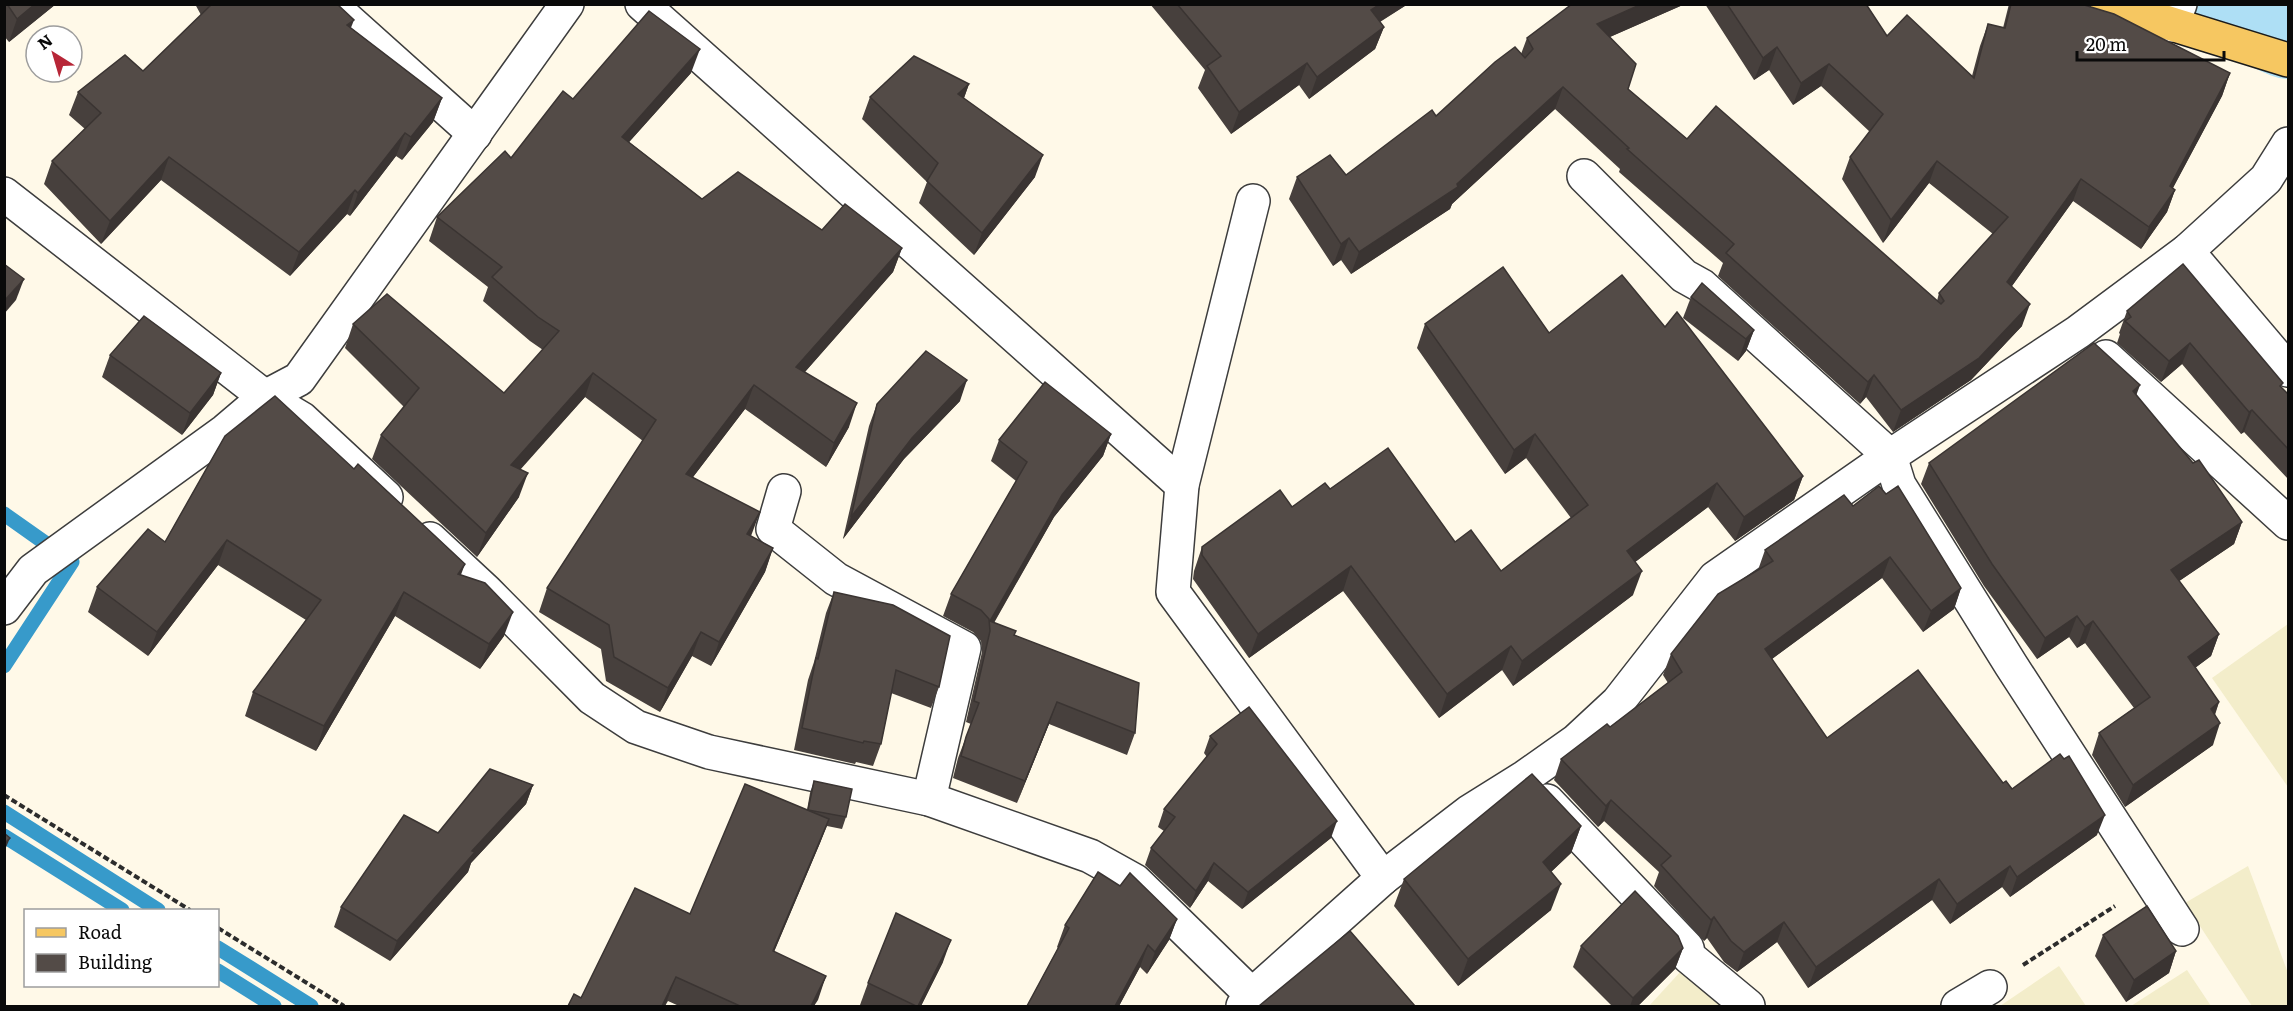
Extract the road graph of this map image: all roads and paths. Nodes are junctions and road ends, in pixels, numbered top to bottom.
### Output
1 (330, 4) edge
2 (567, 4) edge
3 (642, 4) edge
4 (2106, 4) edge
5 (2176, 15) edge
6 (2289, 60) edge
7 (475, 134) junction
8 (2289, 144) edge
9 (1584, 176) dead end
10 (4, 194) edge
11 (1253, 201) dead end
12 (2187, 251) junction
13 (2078, 332) junction
14 (2289, 370) edge
15 (265, 397) junction
16 (1890, 456) junction
17 (1182, 485) junction
18 (784, 491) dead end
19 (2289, 523) edge
20 (4, 608) edge
21 (1525, 777) junction
22 (4, 795) edge
23 (929, 799) junction
24 (1383, 878) junction
25 (2152, 882) junction
26 (188, 909) edge
27 (219, 929) edge
28 (2182, 929) dead end
29 (1990, 987) joint
30 (1247, 1003) edge
31 (344, 1006) edge
32 (1748, 1006) edge
33 (1958, 1006) edge

1 - 7 street
2 - 7 street
3 - 17 street
4 - 5 main road
5 - 6 main road
7 - 15 street
8 - 12 street
9 - 16 street
10 - 15 street
11 - 17 street
12 - 13 street
12 - 14 street
13 - 16 street
13 - 19 street
15 - 20 street
15 - 23 street
16 - 21 street
16 - 25 street
17 - 24 street
18 - 23 street
21 - 24 street
21 - 32 street
22 - 26 path
23 - 30 street
24 - 30 street
25 - 28 street
25 - 29 path
27 - 31 path
29 - 33 street

